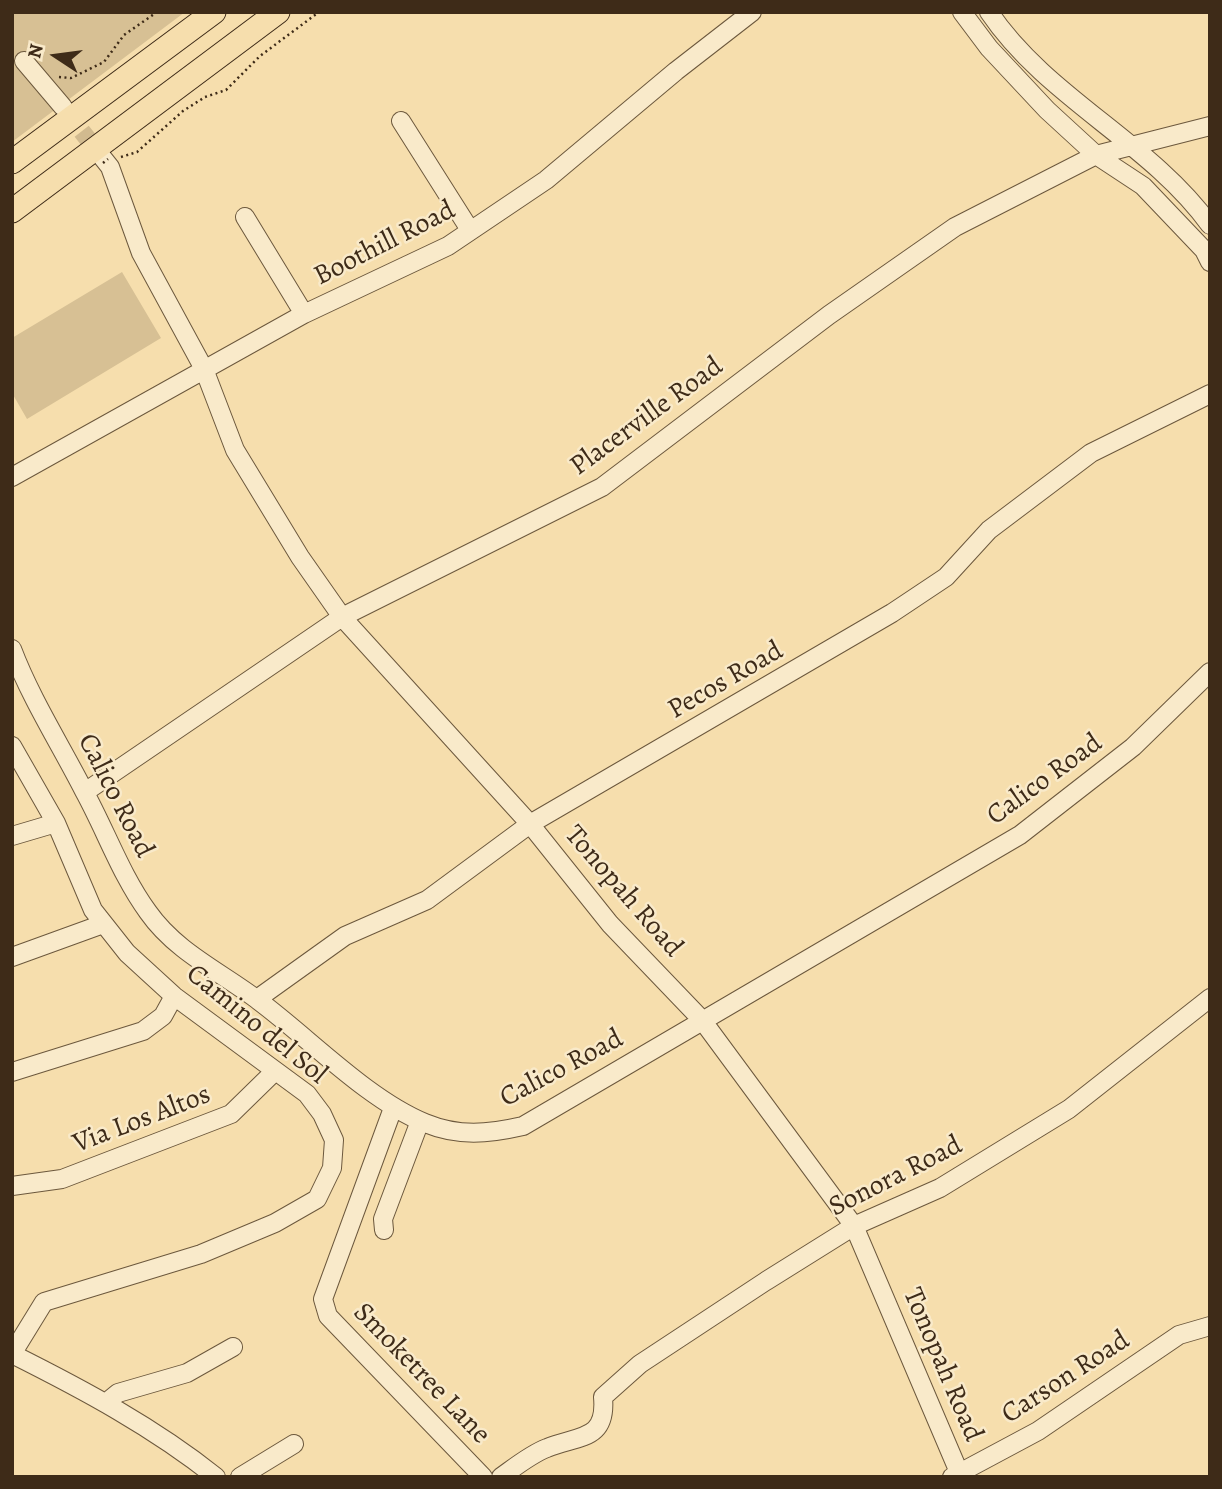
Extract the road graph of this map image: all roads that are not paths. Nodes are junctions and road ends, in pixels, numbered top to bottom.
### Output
1 (214, 12) edge
2 (278, 12) edge
3 (752, 12) edge
4 (962, 12) edge
5 (989, 12) edge
6 (24, 61) dead end
7 (63, 107) tunnel mouth
8 (401, 121) dead end
9 (1210, 126) edge
10 (1130, 147) junction
11 (1096, 155) junction
12 (105, 160) tunnel mouth
13 (12, 162) edge
14 (12, 211) edge
15 (246, 217) dead end
16 (1210, 225) edge
17 (470, 230) junction
18 (1210, 262) edge
19 (304, 314) junction
20 (204, 369) junction
21 (1210, 394) edge
22 (12, 477) edge
23 (342, 617) junction
24 (12, 649) edge
25 (1210, 673) edge
26 (12, 746) edge
27 (85, 792) junction
28 (56, 823) junction
29 (530, 824) junction
30 (12, 836) edge
31 (103, 924) junction
32 (12, 957) edge
33 (174, 996) junction
34 (1210, 998) edge
35 (257, 999) junction
36 (702, 1020) junction
37 (12, 1072) edge
38 (274, 1072) junction
39 (393, 1108) junction
40 (420, 1121) junction
41 (12, 1186) edge
42 (854, 1226) junction
43 (384, 1230) dead end
44 (1210, 1326) edge
45 (233, 1347) dead end
46 (12, 1354) edge
47 (107, 1402) junction
48 (294, 1444) dead end
49 (957, 1475) edge
50 (216, 1477) edge
51 (240, 1477) edge
52 (483, 1477) edge
53 (501, 1477) edge

1 - 13 main road
2 - 14 main road
3 - 17 street, Boothill Road
4 - 11 street
5 - 10 street
6 - 7 street
8 - 17 street
9 - 10 street, Placerville Road
10 - 11 street, Placerville Road
10 - 16 street
11 - 18 street
11 - 23 street, Placerville Road
12 - 20 street, Tonopah Road
15 - 19 street
17 - 19 street, Boothill Road
19 - 20 street, Boothill Road
20 - 22 street, Boothill Road
20 - 23 street, Tonopah Road
21 - 29 street, Pecos Road
23 - 27 street, Placerville Road
23 - 29 street, Tonopah Road
24 - 27 street, Calico Road
25 - 36 street, Calico Road
26 - 28 street, Camino del Sol
27 - 35 street, Calico Road
28 - 30 street
28 - 31 street, Camino del Sol
29 - 35 street, Pecos Road
29 - 36 street, Tonopah Road
31 - 32 street
31 - 33 street, Camino del Sol
33 - 37 street
33 - 38 street, Camino del Sol
34 - 42 street, Sonora Road
35 - 39 street, Calico Road
36 - 40 street, Calico Road
36 - 42 street, Tonopah Road
38 - 41 street, Via Los Altos
38 - 46 street, Camino del Sol
39 - 40 street, Calico Road
39 - 52 street, Smoketree Lane
40 - 43 street
42 - 49 street, Tonopah Road
42 - 53 street, Sonora Road
44 - 49 street, Carson Road
45 - 47 street
46 - 47 street
47 - 50 street
48 - 51 street

